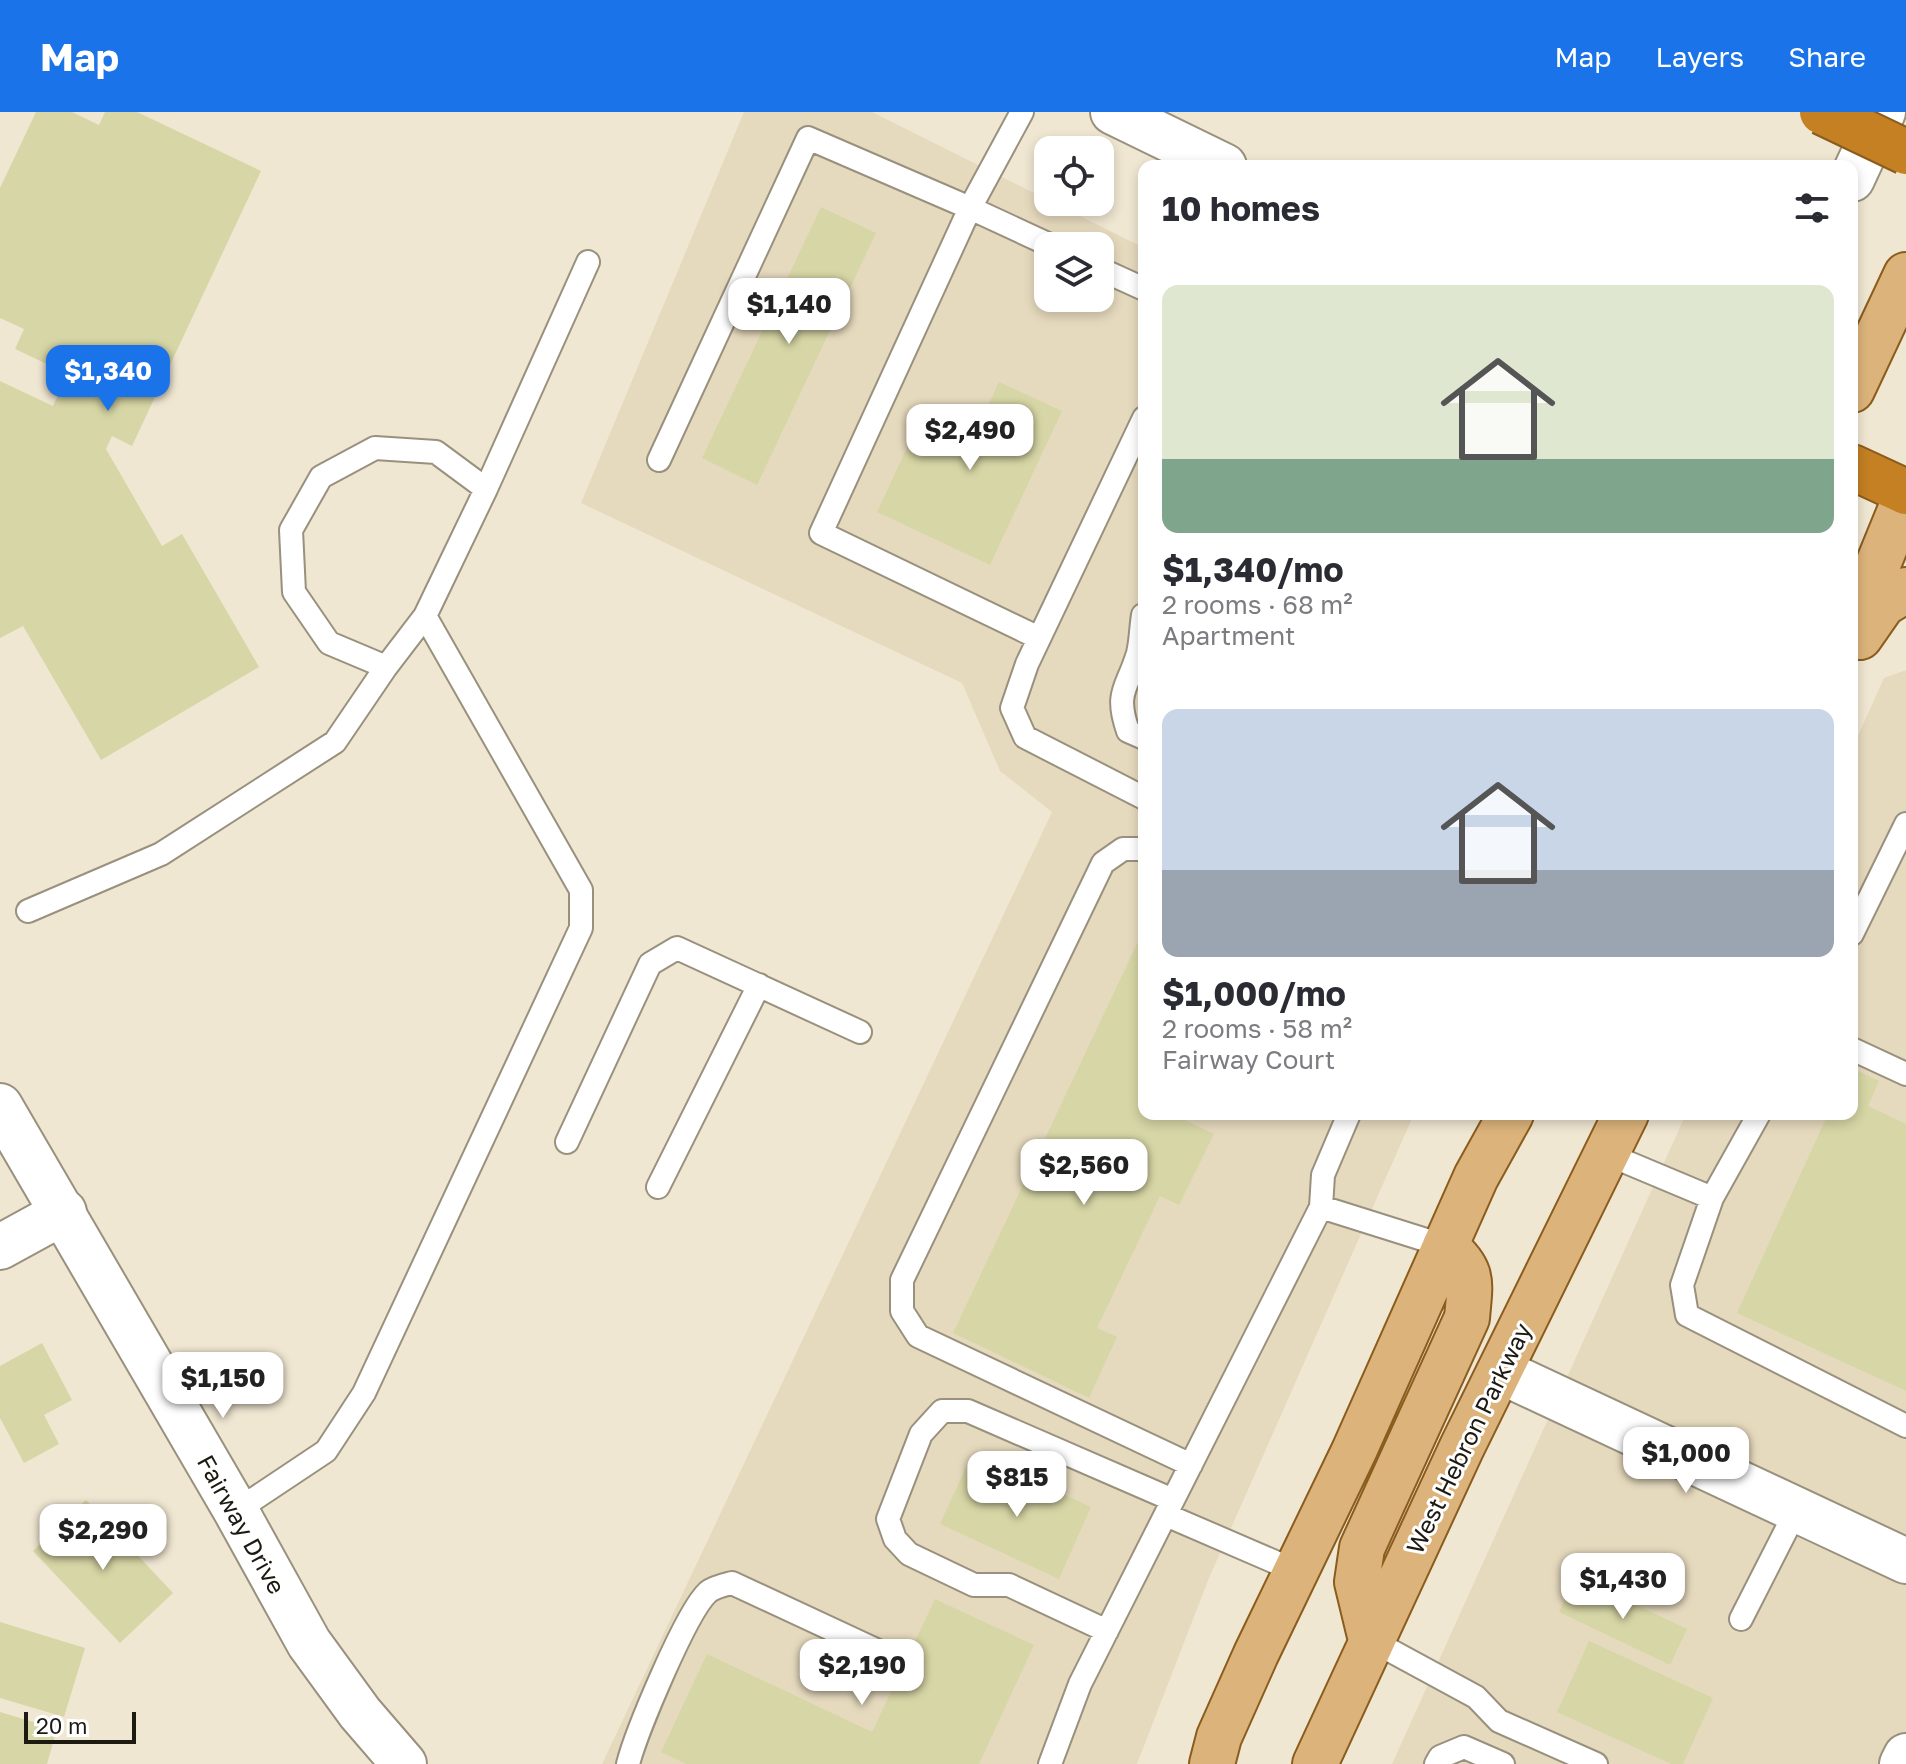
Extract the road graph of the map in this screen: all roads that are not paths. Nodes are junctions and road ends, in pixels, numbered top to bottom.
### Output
1 (1022, 112) edge
2 (1113, 112) edge
3 (1822, 112) edge
4 (1883, 112) edge
5 (1906, 152) edge
6 (1212, 160) edge
7 (1858, 166) edge
8 (970, 208) junction
9 (1034, 238) edge
10 (588, 262) dead end
11 (1114, 275) edge
12 (1906, 275) edge
13 (1138, 286) edge
14 (1858, 377) edge
15 (1138, 431) edge
16 (659, 460) dead end
17 (1858, 470) edge
18 (486, 489) junction
19 (1906, 494) edge
20 (1906, 590) edge
21 (1858, 613) edge
22 (425, 616) junction
23 (1039, 638) junction
24 (1858, 640) edge
25 (1138, 656) edge
26 (386, 667) junction
27 (1138, 735) edge
28 (1138, 795) edge
29 (1906, 824) edge
30 (1138, 849) edge
31 (28, 911) dead end
32 (1858, 922) edge
33 (759, 985) junction
34 (860, 1032) dead end
35 (1858, 1052) edge
36 (1906, 1074) edge
37 (0, 1106) edge
38 (1346, 1120) edge
39 (1508, 1120) edge
40 (1623, 1120) edge
41 (1756, 1120) edge
42 (567, 1142) dead end
43 (1607, 1154) junction
44 (658, 1187) dead end
45 (1712, 1198) junction
46 (1321, 1207) junction
47 (64, 1212) junction
48 (1445, 1246) junction
49 (0, 1247) edge
50 (1500, 1371) junction
51 (1906, 1426) edge
52 (1191, 1465) junction
53 (1170, 1507) junction
54 (1797, 1509) junction
55 (236, 1511) junction
56 (1906, 1561) edge
57 (1296, 1571) junction
58 (1741, 1619) dead end
59 (1107, 1631) junction
60 (1371, 1640) junction
61 (891, 1657) dead end
62 (1906, 1756) edge
63 (404, 1764) edge
64 (628, 1764) edge
65 (1050, 1764) edge
66 (1212, 1764) edge
67 (1315, 1764) edge
68 (1436, 1764) edge
69 (1503, 1764) edge
70 (1596, 1764) edge
71 (1902, 1764) edge

1 - 8 lane
2 - 6 street
3 - 5 highway, bridge
4 - 7 street
8 - 9 lane
8 - 16 lane
8 - 23 lane
10 - 18 lane
11 - 13 lane
12 - 14 main road
15 - 23 lane
17 - 19 highway
18 - 22 lane
18 - 26 lane
19 - 21 main road
20 - 24 main road
22 - 26 lane
22 - 55 lane
23 - 28 lane
25 - 27 lane
26 - 31 lane
29 - 32 lane
30 - 52 lane
33 - 34 lane
33 - 42 lane
33 - 44 lane
35 - 36 lane
37 - 47 street, Fairway Drive
38 - 46 lane
39 - 48 main road
40 - 43 main road, West Hebron Parkway
41 - 45 lane
43 - 45 lane
43 - 50 main road, West Hebron Parkway
45 - 51 lane
46 - 48 lane
46 - 52 lane
47 - 49 street
47 - 55 street, Fairway Drive
48 - 57 main road
48 - 60 main road
50 - 54 street
50 - 60 main road, West Hebron Parkway
52 - 53 lane
53 - 57 lane
53 - 59 lane
53 - 59 lane
54 - 56 street
54 - 58 lane
55 - 63 street, Fairway Drive
57 - 66 main road
59 - 65 lane
60 - 67 main road, West Hebron Parkway
60 - 70 lane
61 - 64 lane
62 - 71 street
68 - 69 lane

